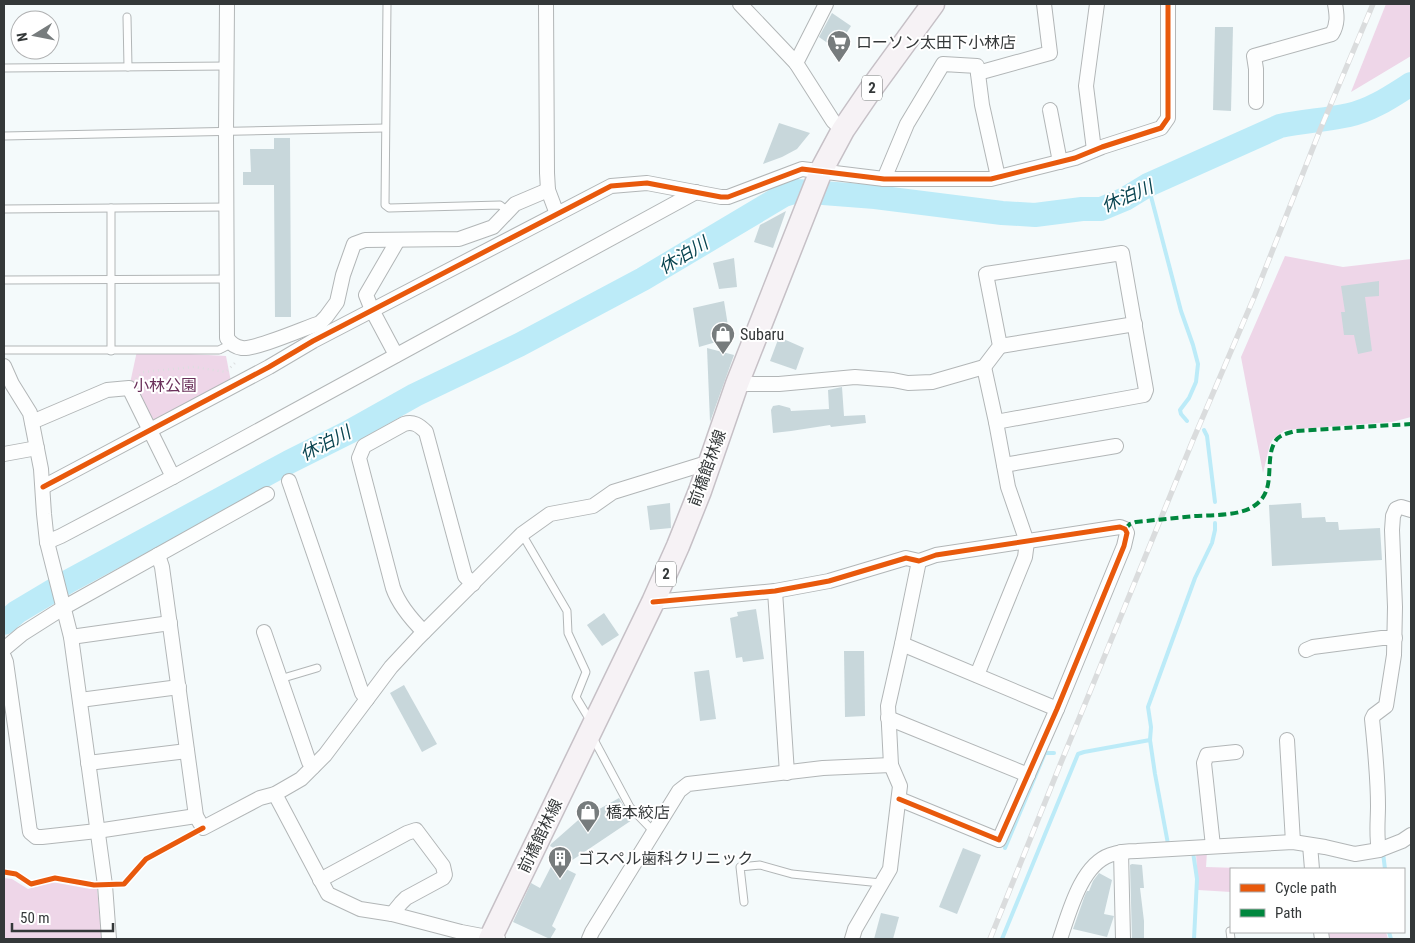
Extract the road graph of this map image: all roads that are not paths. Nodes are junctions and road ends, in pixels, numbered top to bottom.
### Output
1 (227, 4) edge
2 (387, 4) edge
3 (546, 4) edge
4 (740, 4) edge
5 (826, 4) edge
6 (933, 4) edge
7 (1044, 4) edge
8 (1097, 4) edge
9 (1168, 4) edge
10 (1336, 4) edge
11 (127, 17) dead end
12 (796, 63) junction
13 (227, 66) junction
14 (128, 67) junction
15 (4, 68) edge
16 (978, 73) junction
17 (1256, 102) dead end
18 (1050, 110) dead end
19 (385, 128) junction
20 (844, 130) junction
21 (226, 132) junction
22 (4, 136) edge
23 (1094, 150) junction
24 (1060, 162) junction
25 (998, 177) junction
26 (884, 179) junction
27 (816, 181) junction
28 (548, 190) junction
29 (696, 192) junction
30 (227, 207) junction
31 (111, 208) junction
32 (4, 209) edge
33 (508, 211) junction
34 (557, 214) junction
35 (398, 240) junction
36 (110, 279) junction
37 (227, 279) junction
38 (4, 280) edge
39 (372, 310) junction
40 (1135, 324) junction
41 (236, 346) junction
42 (1000, 346) junction
43 (4, 350) edge
44 (111, 351) junction
45 (396, 355) junction
46 (4, 366) edge
47 (984, 367) junction
48 (737, 384) junction
49 (32, 422) junction
50 (996, 422) junction
51 (150, 430) junction
52 (1116, 446) dead end
53 (37, 448) junction
54 (4, 454) edge
55 (710, 462) junction
56 (1004, 465) junction
57 (173, 477) junction
58 (289, 481) dead end
59 (43, 487) junction
60 (267, 494) dead end
61 (1411, 510) edge
62 (522, 534) junction
63 (47, 542) junction
64 (1027, 542) junction
65 (158, 554) junction
66 (919, 561) junction
67 (473, 584) junction
68 (775, 591) junction
69 (62, 602) junction
70 (653, 602) junction
71 (170, 623) junction
72 (264, 632) dead end
73 (424, 632) junction
74 (71, 637) junction
75 (1395, 638) junction
76 (902, 644) junction
77 (4, 649) edge
78 (1306, 650) dead end
79 (4, 657) edge
80 (317, 668) dead end
81 (977, 675) junction
82 (280, 679) junction
83 (179, 687) junction
84 (367, 699) junction
85 (80, 700) junction
86 (1057, 709) junction
87 (888, 718) junction
88 (592, 729) junction
89 (1287, 740) dead end
90 (187, 751) junction
91 (1236, 752) dead end
92 (88, 763) junction
93 (891, 765) junction
94 (313, 767) junction
95 (787, 772) junction
96 (1028, 775) junction
97 (275, 794) junction
98 (899, 798) junction
99 (196, 816) junction
100 (97, 830) junction
101 (654, 832) junction
102 (1411, 835) edge
103 (1293, 842) junction
104 (1310, 844) junction
105 (1213, 846) junction
106 (1379, 850) junction
107 (1121, 852) junction
108 (1312, 868) edge
109 (320, 880) junction
110 (882, 884) junction
111 (744, 902) dead end
112 (392, 914) junction
113 (109, 939) edge
114 (494, 939) edge
115 (589, 939) edge
116 (852, 939) edge
117 (1060, 939) edge
118 (1123, 939) edge

1 - 13 street
2 - 19 lane
3 - 28 street
4 - 12 street
5 - 12 street
6 - 20 main road, 前橋館林線 / 2
7 - 16 street
8 - 23 street
9 - 23 street
10 - 17 street
11 - 14 lane
12 - 20 street
13 - 14 lane
13 - 21 street
14 - 15 lane
16 - 25 street
16 - 26 street
18 - 24 street
19 - 21 lane
19 - 33 lane
20 - 27 main road, 前橋館林線 / 2
21 - 22 lane
21 - 30 street
23 - 24 street
24 - 25 street
25 - 26 street
26 - 27 street
27 - 29 street
27 - 48 main road, 前橋館林線 / 2
28 - 33 street
28 - 34 street
29 - 34 street
29 - 45 street
30 - 31 lane
30 - 37 street
31 - 32 lane
31 - 36 lane
33 - 35 street
34 - 39 street
35 - 39 street
35 - 41 street
36 - 37 lane
36 - 38 lane
36 - 44 lane
37 - 41 street
39 - 45 street
39 - 51 street
40 - 42 street
40 - 42 street
40 - 50 street
41 - 44 lane
42 - 47 street
43 - 44 lane
45 - 57 street
46 - 49 street
47 - 48 street
47 - 50 street
48 - 55 main road, 前橋館林線 / 2
49 - 51 street
49 - 53 street
50 - 56 street
51 - 57 street
51 - 59 street
52 - 56 street
53 - 54 street
53 - 59 street
55 - 62 street
55 - 70 main road, 前橋館林線 / 2
56 - 64 street
57 - 63 street
58 - 84 street
59 - 63 street
60 - 65 street
61 - 75 street
62 - 67 street
62 - 88 lane
63 - 69 street
64 - 66 street
64 - 81 street
64 - 86 street
65 - 69 street
65 - 71 street
66 - 68 street
66 - 76 street
67 - 73 street
67 - 73 street
68 - 70 street
68 - 95 street
69 - 74 street
69 - 77 street
70 - 88 main road, 前橋館林線 / 2
71 - 74 street
71 - 83 street
72 - 82 street
73 - 84 street
74 - 85 street
75 - 78 street
75 - 106 street
76 - 81 street
76 - 87 street
79 - 100 street
80 - 82 lane
81 - 86 street
82 - 94 street
83 - 85 street
83 - 90 street
84 - 94 street
85 - 92 street
86 - 96 street
87 - 93 street
87 - 96 street
88 - 101 lane
88 - 114 main road, 前橋館林線 / 2
89 - 103 street
90 - 92 street
90 - 99 street
91 - 105 street
92 - 100 street
93 - 95 street
93 - 98 street
94 - 97 street
95 - 101 street
96 - 98 street
97 - 99 street
97 - 109 street
98 - 110 street
99 - 100 street
100 - 113 street
101 - 115 street
102 - 106 street
103 - 104 street
103 - 105 street
104 - 106 street
104 - 108 street
105 - 107 street
107 - 117 street
107 - 118 street
109 - 112 street
109 - 112 street
110 - 111 lane
110 - 116 street
112 - 114 street

